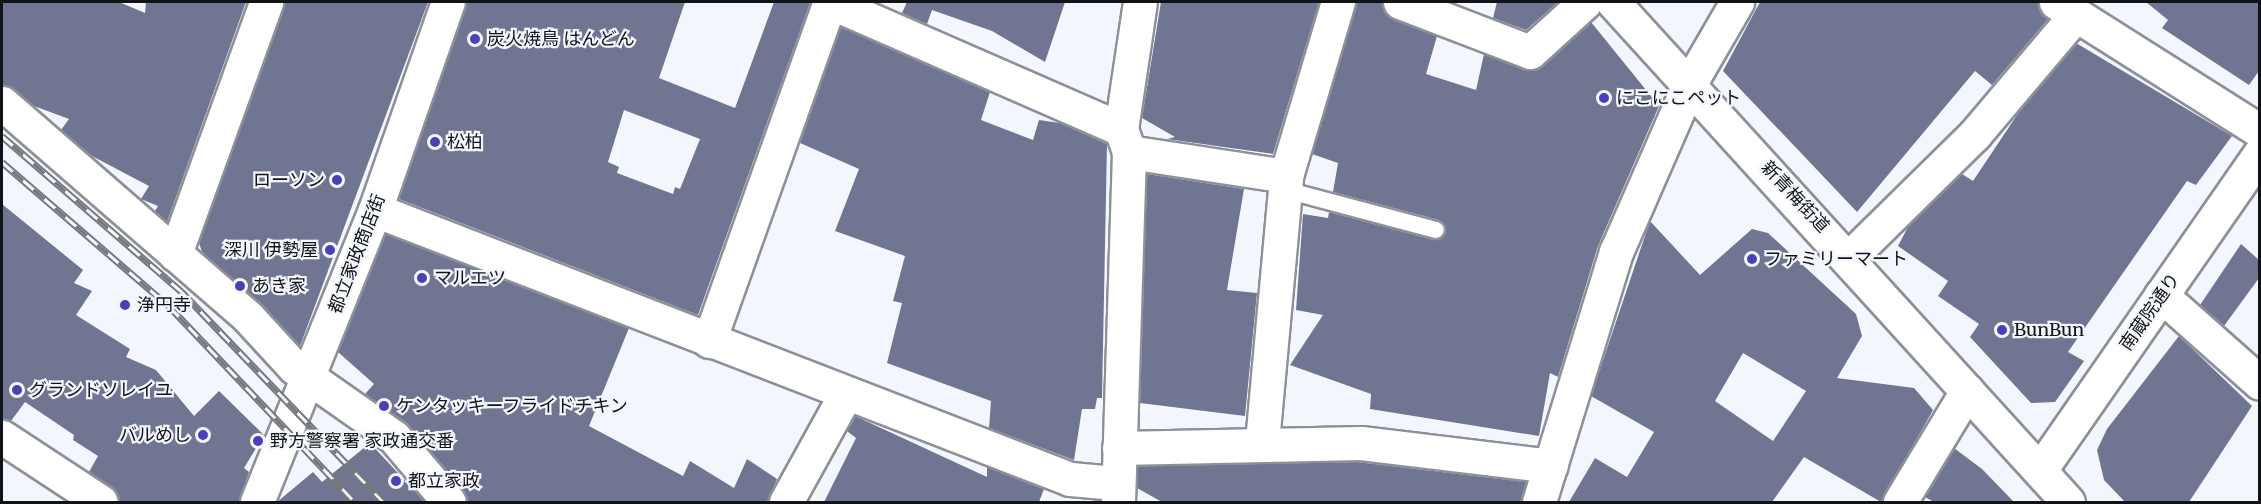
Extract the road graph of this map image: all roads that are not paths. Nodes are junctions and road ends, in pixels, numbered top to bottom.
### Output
1 (266, 2) edge
2 (448, 2) edge
3 (1140, 2) edge
4 (1338, 2) edge
5 (1400, 2) edge
6 (1585, 2) edge
7 (1613, 2) edge
8 (1737, 2) edge
9 (2065, 9) edge
10 (1690, 83) junction
11 (2, 103) edge
12 (2259, 131) edge
13 (1125, 141) junction
14 (2259, 153) edge
15 (1286, 183) junction
16 (375, 210) junction
17 (1436, 230) dead end
18 (175, 254) junction
19 (1850, 257) junction
20 (2161, 295) junction
21 (709, 341) junction
22 (310, 376) junction
23 (2259, 383) edge
24 (1967, 391) junction
25 (846, 395) junction
26 (2, 437) edge
27 (1262, 442) junction
28 (1119, 448) junction
29 (1551, 466) junction
30 (2040, 470) junction
31 (1065, 491) edge
32 (1117, 493) edge
33 (101, 502) edge
34 (257, 502) edge
35 (449, 502) edge
36 (786, 502) edge
37 (1539, 502) edge
38 (1900, 502) edge
39 (2068, 502) edge

1 - 18 street
2 - 16 street, 都立家政商店街
3 - 13 street
4 - 15 street
5 - 6 street
7 - 10 street, 新青梅街道
8 - 10 street
9 - 12 street
9 - 19 street
10 - 19 street, 新青梅街道
10 - 29 street
11 - 18 street
13 - 15 street
13 - 21 street
13 - 28 street
14 - 20 street, 南蔵院通り
15 - 17 lane
15 - 27 street
16 - 21 street
16 - 22 street, 都立家政商店街
18 - 22 street
19 - 24 street, 新青梅街道
20 - 23 street
20 - 30 street, 南蔵院通り
21 - 25 street
22 - 34 street, 都立家政商店街
22 - 35 street
24 - 30 street, 新青梅街道
24 - 38 street
25 - 31 street
25 - 36 street
26 - 33 street
27 - 28 street
27 - 29 street
28 - 32 street
29 - 37 street
30 - 39 street, 新青梅街道
31 - 32 street

